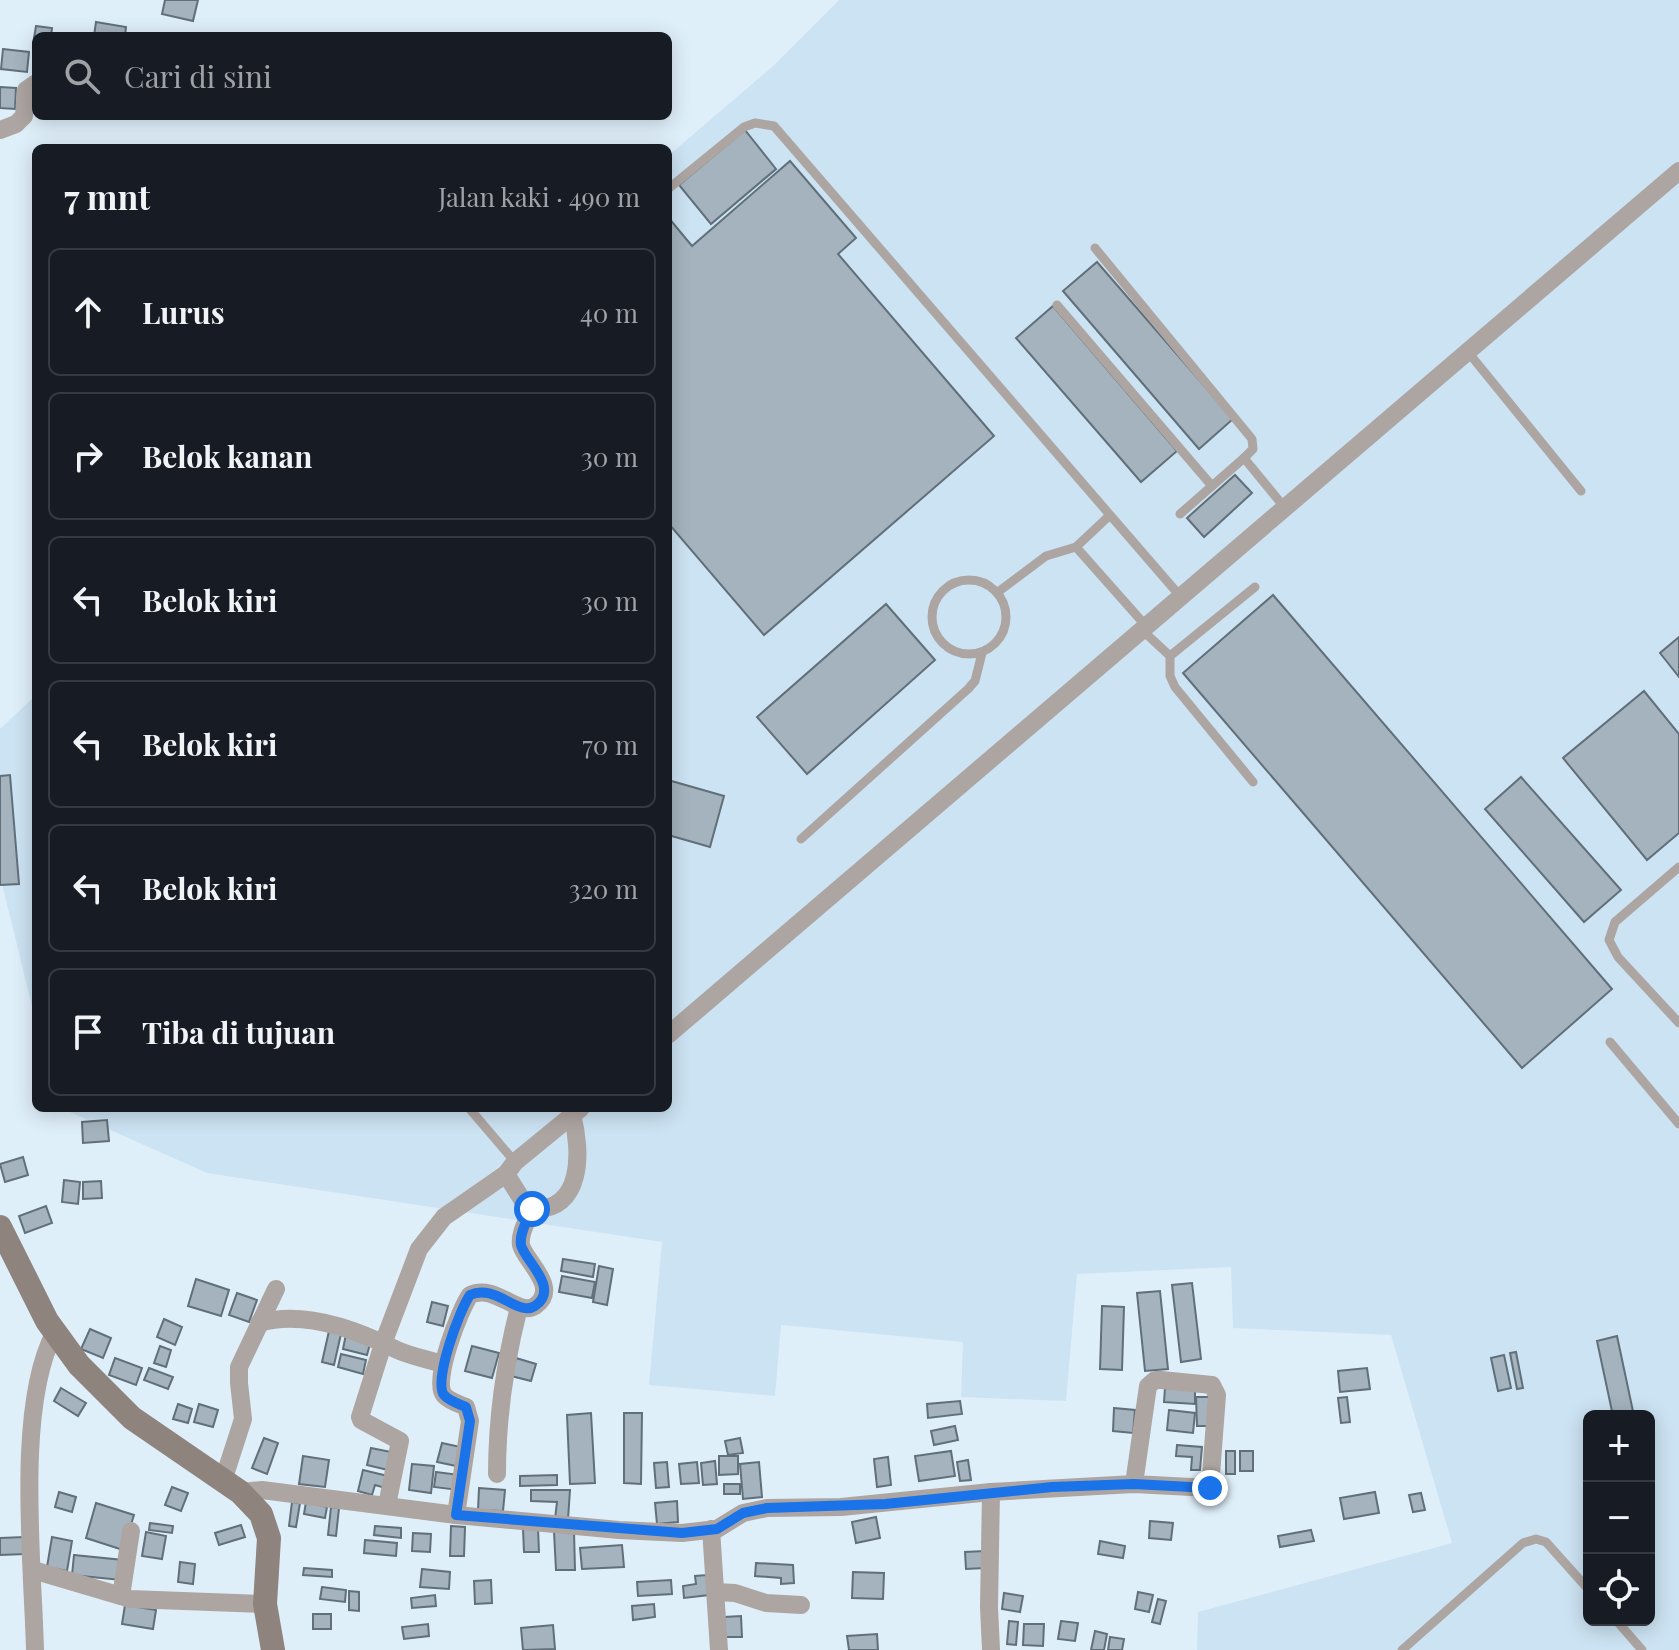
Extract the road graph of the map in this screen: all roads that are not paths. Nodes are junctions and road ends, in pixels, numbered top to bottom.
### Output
1 (32, 86) edge
2 (0, 130) edge
3 (1679, 171) edge
4 (672, 186) edge
5 (1095, 248) dead end
6 (1057, 305) dead end
7 (1468, 352) junction
8 (1244, 458) junction
9 (1212, 486) junction
10 (1581, 491) dead end
11 (1285, 508) junction
12 (1180, 514) dead end
13 (1109, 516) junction
14 (1076, 547) junction
15 (1255, 587) dead end
16 (998, 592) junction
17 (1180, 596) junction
18 (1144, 628) junction
19 (982, 653) junction
20 (1170, 656) junction
21 (1253, 782) dead end
22 (801, 839) dead end
23 (1679, 867) edge
24 (1679, 1023) edge
25 (672, 1032) edge
26 (1610, 1042) dead end
27 (472, 1112) edge
28 (577, 1112) edge
29 (1679, 1124) edge
30 (511, 1168) junction
31 (532, 1209) junction
32 (0, 1227) edge
33 (276, 1289) dead end
34 (519, 1307) junction
35 (259, 1323) junction
36 (55, 1332) junction
37 (384, 1341) junction
38 (443, 1364) junction
39 (497, 1474) dead end
40 (1134, 1484) junction
41 (232, 1486) junction
42 (991, 1492) junction
43 (387, 1505) junction
44 (456, 1515) junction
45 (711, 1529) junction
46 (131, 1531) dead end
47 (33, 1570) junction
48 (1583, 1583) edge
49 (716, 1592) junction
50 (121, 1596) junction
51 (265, 1604) junction
52 (801, 1605) dead end
53 (1621, 1626) edge
54 (35, 1650) edge
55 (273, 1650) edge
56 (719, 1650) edge
57 (991, 1650) edge
58 (1402, 1650) edge
59 (1642, 1650) edge

1 - 2 street
3 - 7 street
4 - 13 lane
5 - 8 lane
6 - 9 lane
7 - 10 lane
7 - 11 street
8 - 9 lane
8 - 11 lane
9 - 12 lane
11 - 17 street
13 - 14 lane
13 - 17 lane
14 - 16 lane
14 - 18 lane
15 - 20 lane
16 - 19 lane
16 - 19 lane
17 - 18 street
18 - 20 lane
18 - 25 street
19 - 22 lane
20 - 21 lane
23 - 24 lane
26 - 29 lane
27 - 30 lane
28 - 30 street
28 - 31 street
30 - 31 street
30 - 37 street
31 - 34 street
32 - 36 street
33 - 35 street
34 - 38 street
34 - 39 street
35 - 37 street
35 - 41 street
36 - 41 street
36 - 47 street
37 - 38 street
37 - 43 street
38 - 44 street
40 - 40 street
40 - 42 street
41 - 43 street
41 - 51 street
42 - 45 street
42 - 57 street
43 - 44 street
44 - 45 street
45 - 49 street
46 - 50 street
47 - 50 street
47 - 54 street
48 - 58 lane
49 - 52 street
49 - 56 street
50 - 51 street
51 - 55 street
53 - 59 lane

